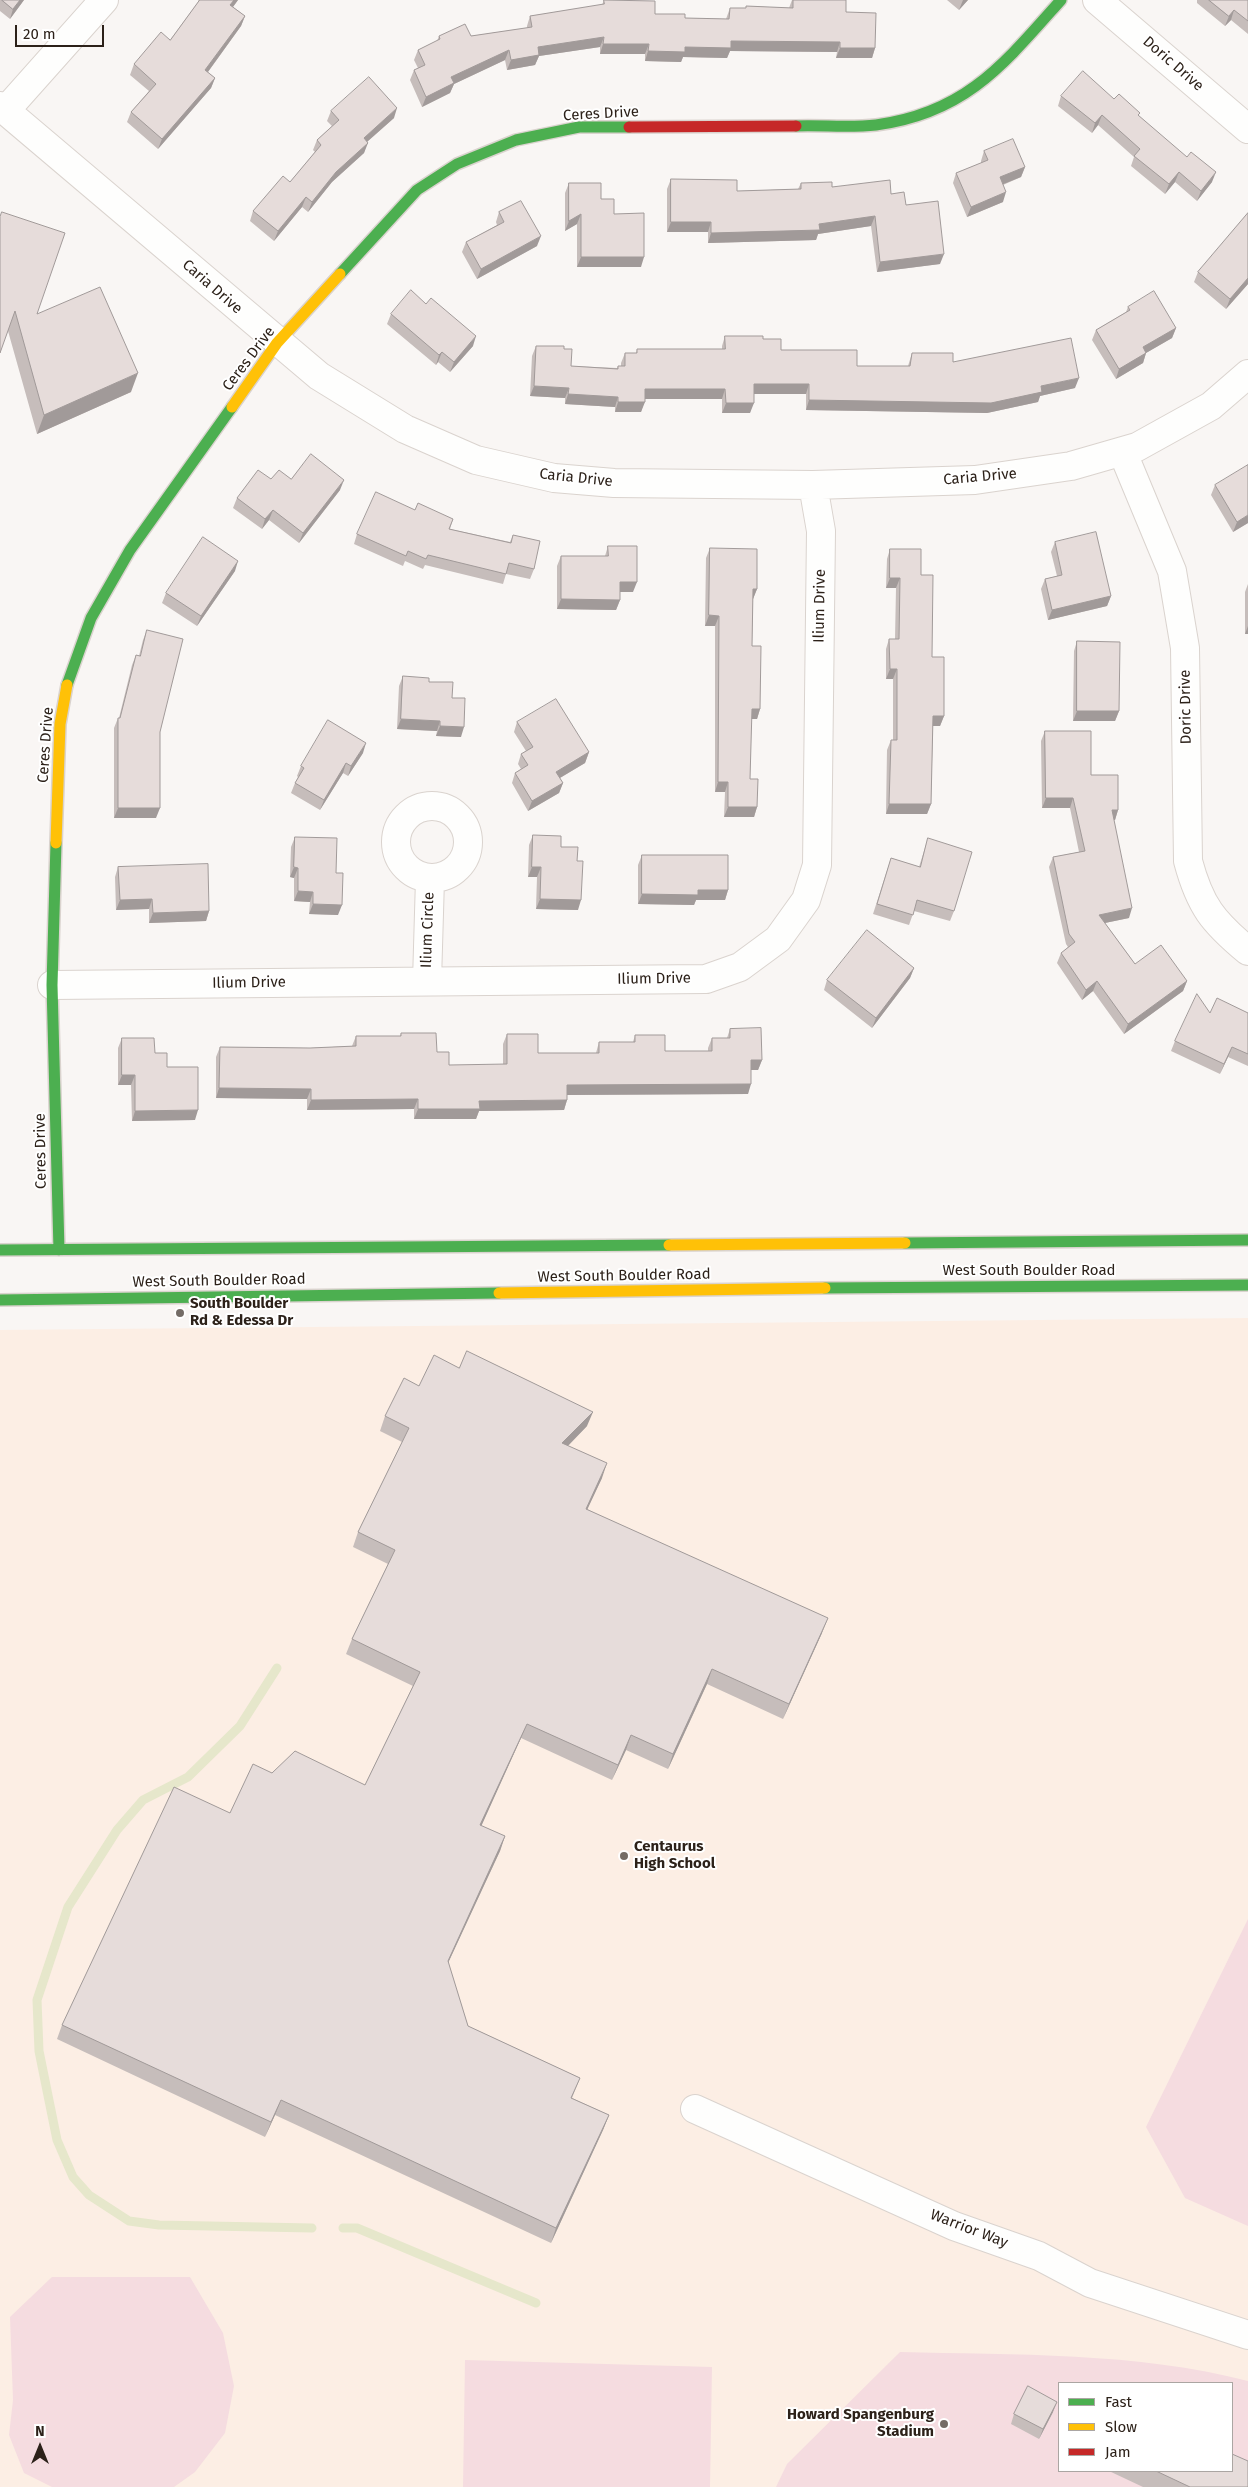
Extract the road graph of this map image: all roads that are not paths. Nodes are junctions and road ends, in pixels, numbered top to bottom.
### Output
1 (104, 0) edge
2 (1061, 0) edge
3 (1097, 0) edge
4 (3, 108) edge
5 (1248, 129) edge
6 (277, 343) junction
7 (1248, 374) edge
8 (1123, 453) junction
9 (813, 485) junction
10 (430, 879) dead end
11 (1248, 951) edge
12 (427, 981) junction
13 (52, 985) junction
14 (1248, 1240) edge
15 (0, 1250) edge
16 (59, 1250) junction
17 (1248, 1285) edge
18 (0, 1300) edge
19 (695, 2109) dead end
20 (1248, 2335) edge

1 - 4 street
2 - 6 main road, Ceres Drive
3 - 5 street, Doric Drive
4 - 6 street, Caria Drive
6 - 9 street, Caria Drive
6 - 13 main road, Ceres Drive
7 - 8 street, Caria Drive
8 - 9 street, Caria Drive
8 - 11 street, Doric Drive
9 - 12 street, Ilium Drive
10 - 12 street, Ilium Circle
12 - 13 street, Ilium Drive
13 - 16 main road, Ceres Drive
14 - 16 main road, West South Boulder Road
15 - 16 main road, West South Boulder Road
17 - 18 main road, West South Boulder Road
19 - 20 street, Warrior Way

